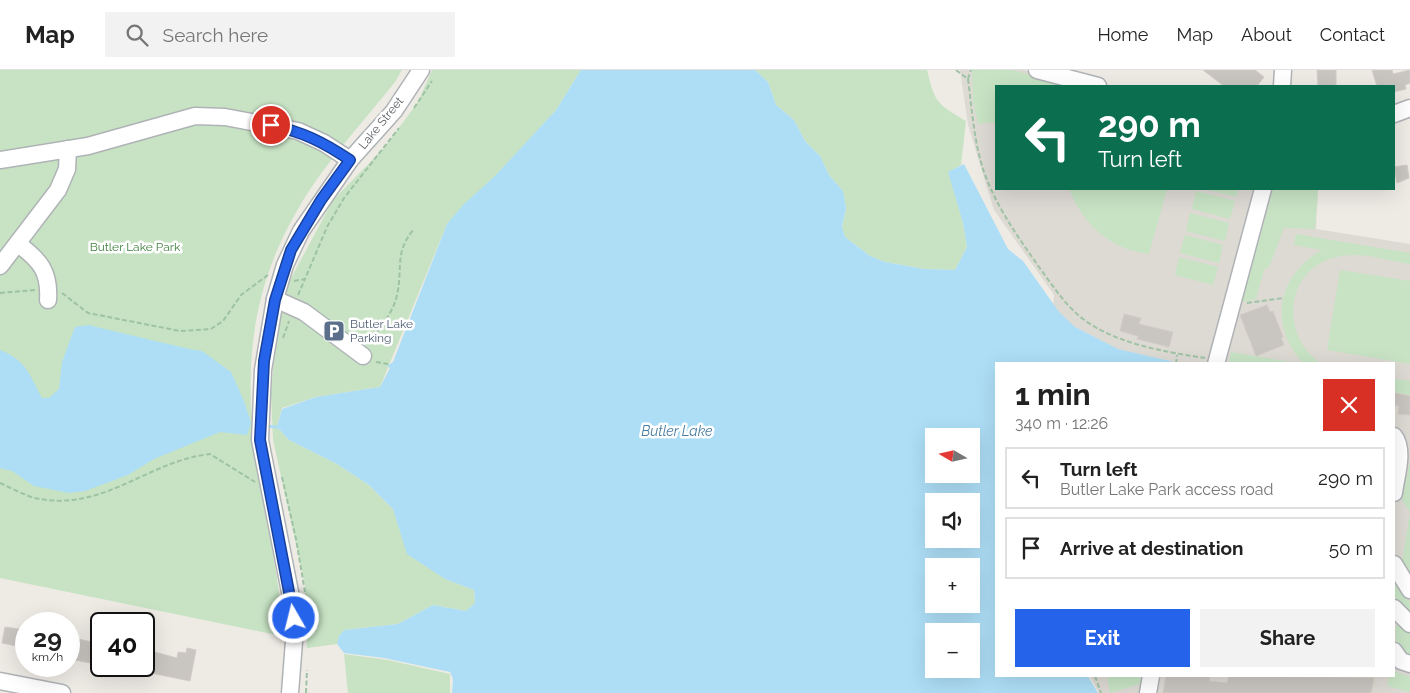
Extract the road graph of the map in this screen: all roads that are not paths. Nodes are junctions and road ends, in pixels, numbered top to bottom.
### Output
1 (1037, 70) edge
2 (1283, 70) edge
3 (420, 74) edge
4 (1094, 85) edge
5 (1282, 85) edge
6 (1410, 108) edge
7 (1395, 114) edge
8 (68, 149) junction
9 (0, 160) edge
10 (350, 160) junction
11 (1263, 190) edge
12 (18, 244) junction
13 (0, 266) edge
14 (48, 296) road end
15 (275, 300) junction
16 (363, 356) road end
17 (1217, 362) edge
18 (1395, 437) edge
19 (1395, 486) edge
20 (1395, 566) edge
21 (1410, 590) edge
22 (1395, 611) edge
23 (1410, 624) edge
24 (1395, 652) edge
25 (1410, 664) edge
26 (1151, 677) edge
27 (0, 680) edge
28 (62, 693) edge
29 (290, 693) edge
30 (1148, 693) edge

1 - 4 street
2 - 5 street
3 - 10 street, Lake Street
6 - 7 street
8 - 9 street
8 - 10 street
8 - 12 street
10 - 15 street, Lake Street
11 - 17 street
12 - 13 street
12 - 14 street
15 - 16 street
15 - 29 street, Lake Street
18 - 19 street
20 - 21 street
22 - 23 street
24 - 25 street
26 - 30 street
27 - 28 street

